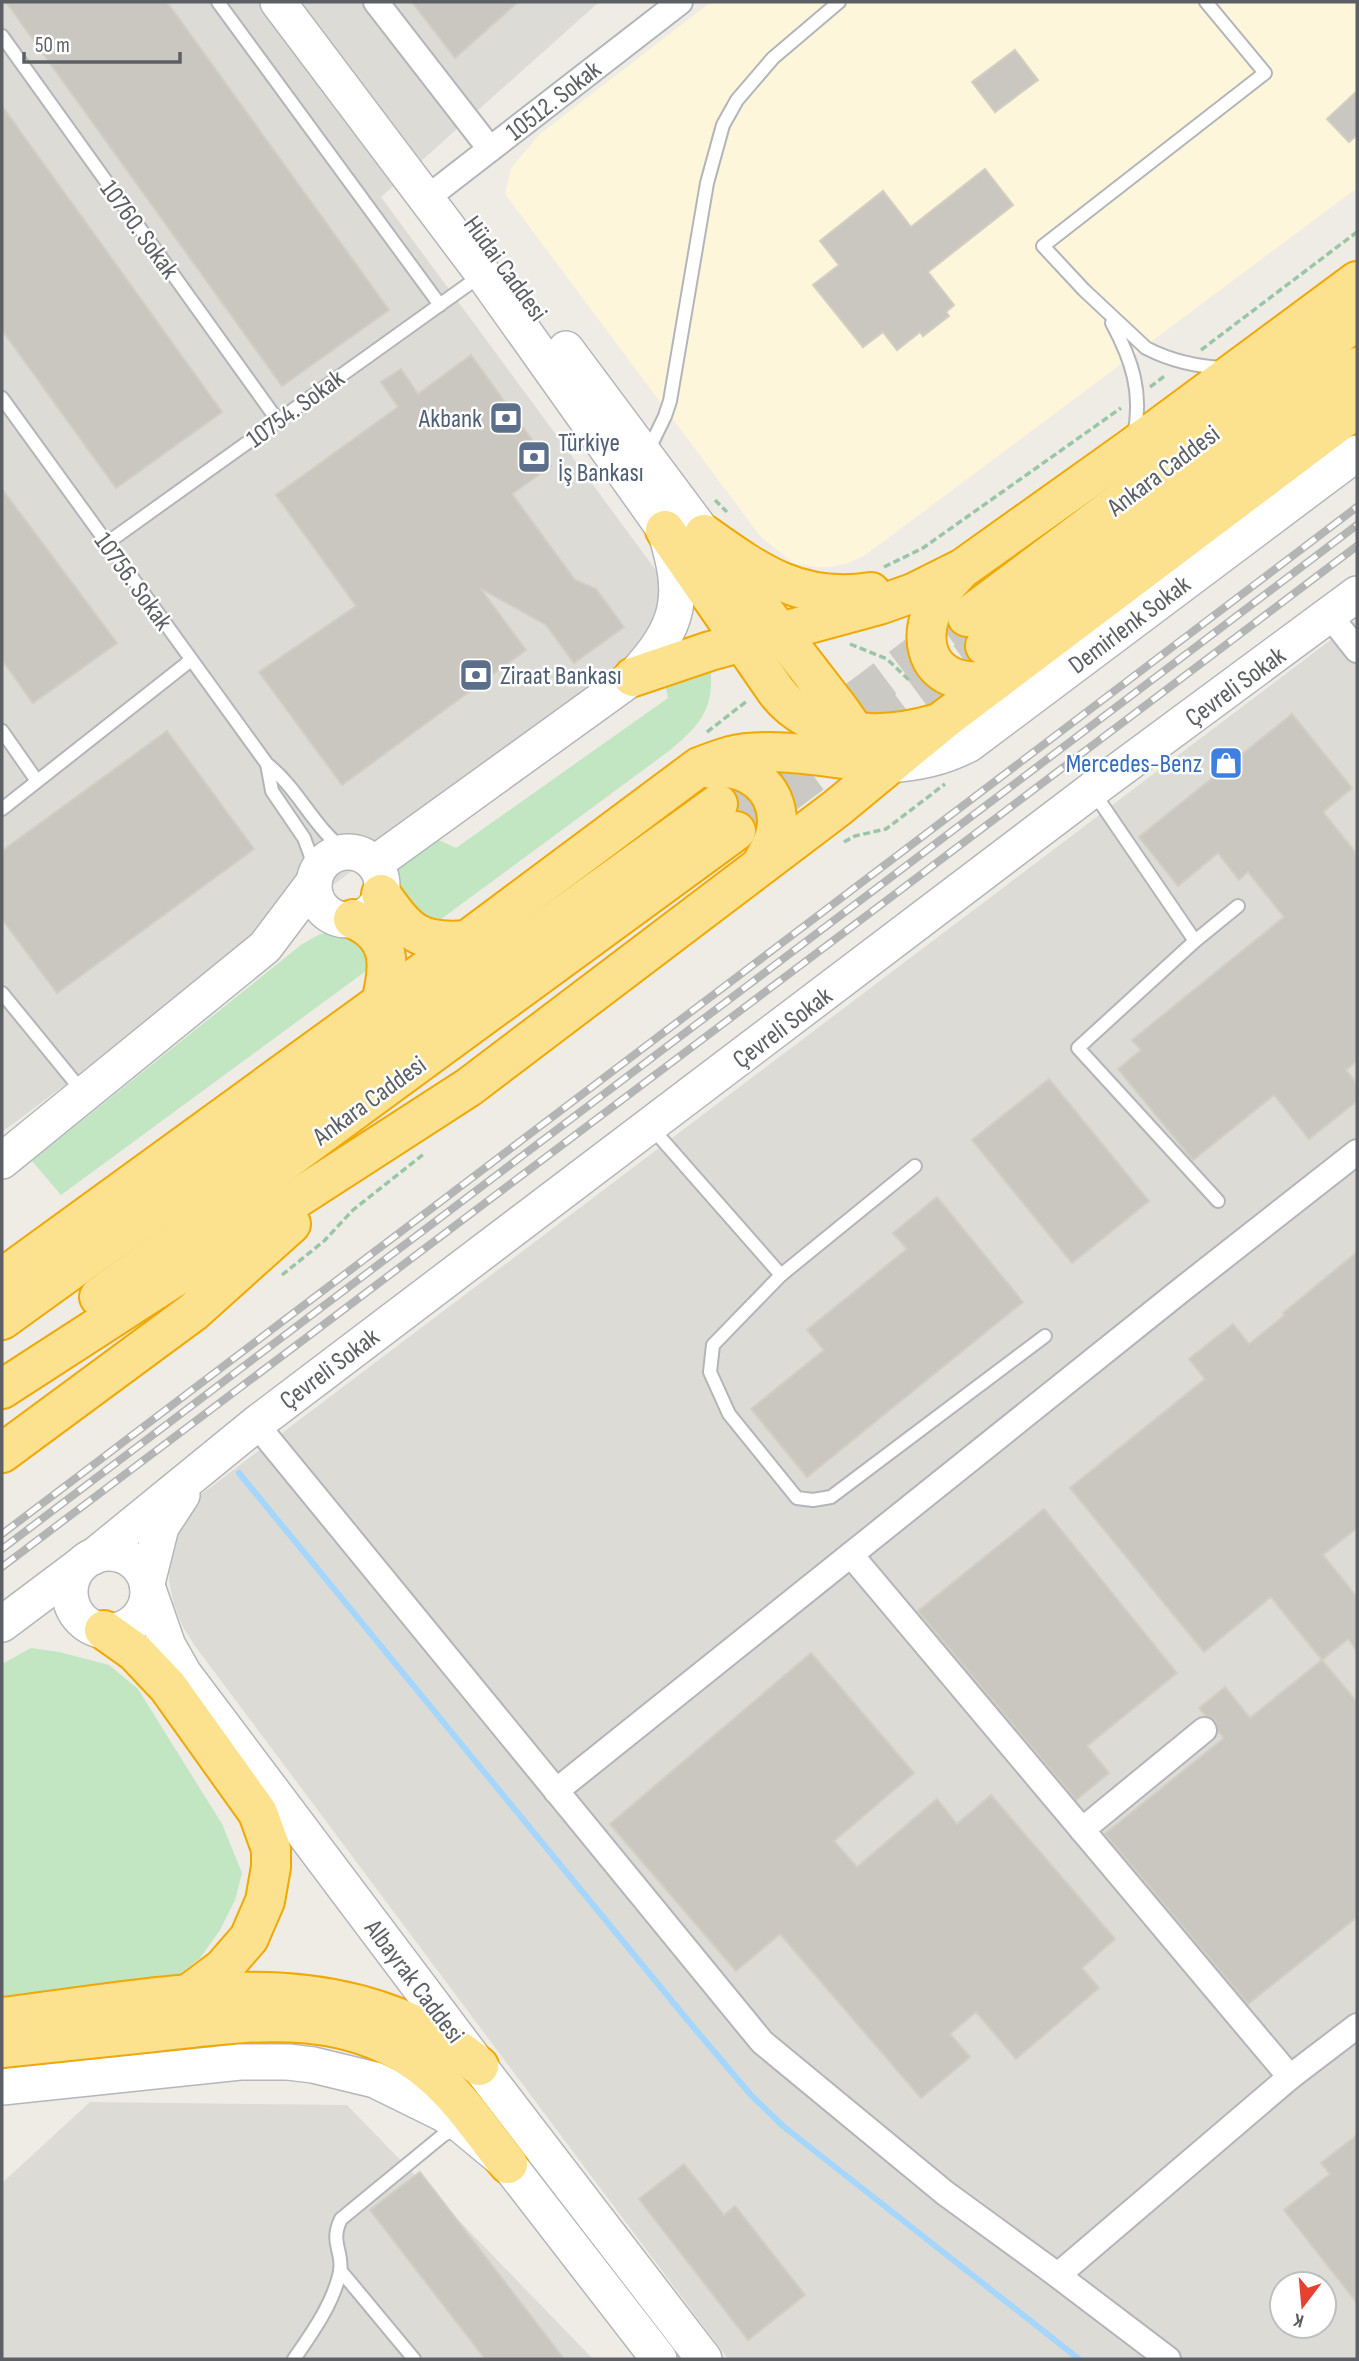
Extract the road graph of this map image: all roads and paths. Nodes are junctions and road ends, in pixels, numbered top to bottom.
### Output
1 (218, 2) edge
2 (278, 2) edge
3 (309, 2) edge
4 (376, 2) edge
5 (680, 2) edge
6 (839, 2) edge
7 (1206, 2) edge
8 (2, 36) edge
9 (490, 149) junction
10 (436, 191) junction
11 (1357, 232) edge
12 (483, 274) junction
13 (1357, 281) edge
14 (440, 305) junction
15 (1107, 313) junction
16 (1357, 320) edge
17 (1184, 362) junction
18 (1241, 368) junction
19 (1357, 368) edge
20 (1138, 396) junction
21 (2, 398) edge
22 (1357, 408) edge
23 (278, 421) junction
24 (1130, 449) junction
25 (1357, 453) edge
26 (645, 457) junction
27 (707, 491) dead end
28 (1027, 523) junction
29 (718, 526) junction
30 (664, 530) junction
31 (107, 543) junction
32 (963, 568) junction
33 (877, 570) dead end
34 (1357, 594) edge
35 (1329, 616) junction
36 (778, 632) junction
37 (742, 643) junction
38 (849, 644) dead end
39 (984, 647) junction
40 (1357, 649) edge
41 (191, 660) junction
42 (633, 677) junction
43 (916, 688) dead end
44 (739, 691) dead end
45 (747, 701) dead end
46 (2, 731) edge
47 (865, 753) junction
48 (267, 764) junction
49 (683, 779) junction
50 (37, 781) junction
51 (1092, 790) junction
52 (2, 809) edge
53 (761, 865) junction
54 (315, 879) junction
55 (358, 889) junction
56 (1238, 906) dead end
57 (467, 940) junction
58 (1195, 941) junction
59 (265, 947) junction
60 (2, 993) edge
61 (381, 1002) junction
62 (85, 1094) junction
63 (651, 1126) junction
64 (379, 1144) junction
65 (1357, 1152) edge
66 (177, 1153) junction
67 (2, 1161) edge
68 (915, 1166) dead end
69 (1218, 1201) dead end
70 (781, 1275) junction
71 (2, 1278) edge
72 (2, 1311) edge
73 (2, 1320) edge
74 (1045, 1336) dead end
75 (2, 1369) edge
76 (2, 1389) edge
77 (256, 1424) junction
78 (2, 1453) edge
79 (208, 1461) junction
80 (851, 1555) junction
81 (87, 1561) junction
82 (148, 1586) junction
83 (2, 1624) edge
84 (96, 1627) junction
85 (2, 1630) edge
86 (1204, 1730) dead end
87 (556, 1791) junction
88 (1082, 1830) junction
89 (187, 1995) junction
90 (2, 2018) edge
91 (1357, 2026) edge
92 (2, 2049) edge
93 (479, 2066) junction
94 (1290, 2077) junction
95 (2, 2087) edge
96 (466, 2122) junction
97 (508, 2164) joint
98 (341, 2270) junction
99 (1058, 2275) junction
100 (294, 2359) edge
101 (414, 2359) edge
102 (659, 2359) edge
103 (704, 2359) edge
104 (1168, 2359) edge

1 - 14 lane
2 - 10 street, Hüdai Caddesi
3 - 10 street, Hüdai Caddesi
4 - 9 street
5 - 9 street, 10512. Sokak
6 - 26 lane
7 - 15 lane
8 - 23 lane, 10760. Sokak
9 - 10 street, 10512. Sokak
10 - 12 street, Hüdai Caddesi
10 - 26 street, Hüdai Caddesi
11 - 17 path
12 - 14 lane, 10754. Sokak
12 - 30 street, Hüdai Caddesi
13 - 18 highway
14 - 23 lane, 10754. Sokak
15 - 17 lane
15 - 20 lane
16 - 39 highway, Ankara Caddesi
17 - 18 lane
17 - 20 path
18 - 24 highway
19 - 39 highway, Ankara Caddesi
20 - 24 lane
20 - 33 path
21 - 31 lane, 10756. Sokak
22 - 39 highway
23 - 31 lane, 10754. Sokak
24 - 28 highway
25 - 47 street, Demirlenk Sokak
26 - 29 street, Hüdai Caddesi
27 - 29 path
28 - 29 highway
28 - 32 highway
29 - 36 highway
30 - 37 highway
30 - 42 street
31 - 41 lane, 10756. Sokak
32 - 36 highway
32 - 39 highway
34 - 35 street, Çevreli Sokak
35 - 40 street
35 - 51 street, Çevreli Sokak
36 - 37 highway
36 - 47 highway
37 - 42 highway
37 - 47 highway
38 - 43 path
39 - 47 highway
41 - 48 lane, 10756. Sokak
41 - 50 lane
42 - 55 street
44 - 45 path
46 - 50 lane
47 - 49 highway
47 - 53 highway
48 - 54 lane, 10756. Sokak
48 - 55 lane, 10756. Sokak
49 - 53 highway
49 - 57 highway
50 - 52 lane
51 - 58 lane
51 - 63 street, Çevreli Sokak
53 - 64 highway
54 - 55 street
54 - 55 street
54 - 59 street
55 - 57 highway
55 - 59 street
55 - 61 highway
56 - 58 lane
57 - 61 highway
58 - 69 lane
59 - 62 street
60 - 62 lane
61 - 66 highway
62 - 67 street
63 - 70 lane
63 - 77 street, Çevreli Sokak
64 - 76 highway
64 - 78 highway
65 - 80 street
66 - 71 highway
66 - 72 highway
68 - 70 lane
70 - 74 lane
73 - 75 highway, Ankara Caddesi
77 - 79 street, Çevreli Sokak
77 - 87 street
79 - 81 street
79 - 82 street
80 - 87 street
80 - 88 street
81 - 82 street
81 - 83 street
81 - 84 street
82 - 84 street
82 - 93 street, Albayrak Caddesi
84 - 85 street
84 - 89 highway
86 - 88 street
87 - 99 street
88 - 94 street
89 - 90 highway
89 - 93 highway
91 - 94 street
92 - 96 highway
93 - 103 street, Albayrak Caddesi
94 - 99 street
95 - 96 street
96 - 97 highway
96 - 98 lane
97 - 102 street
98 - 100 lane
98 - 101 lane
99 - 104 street

